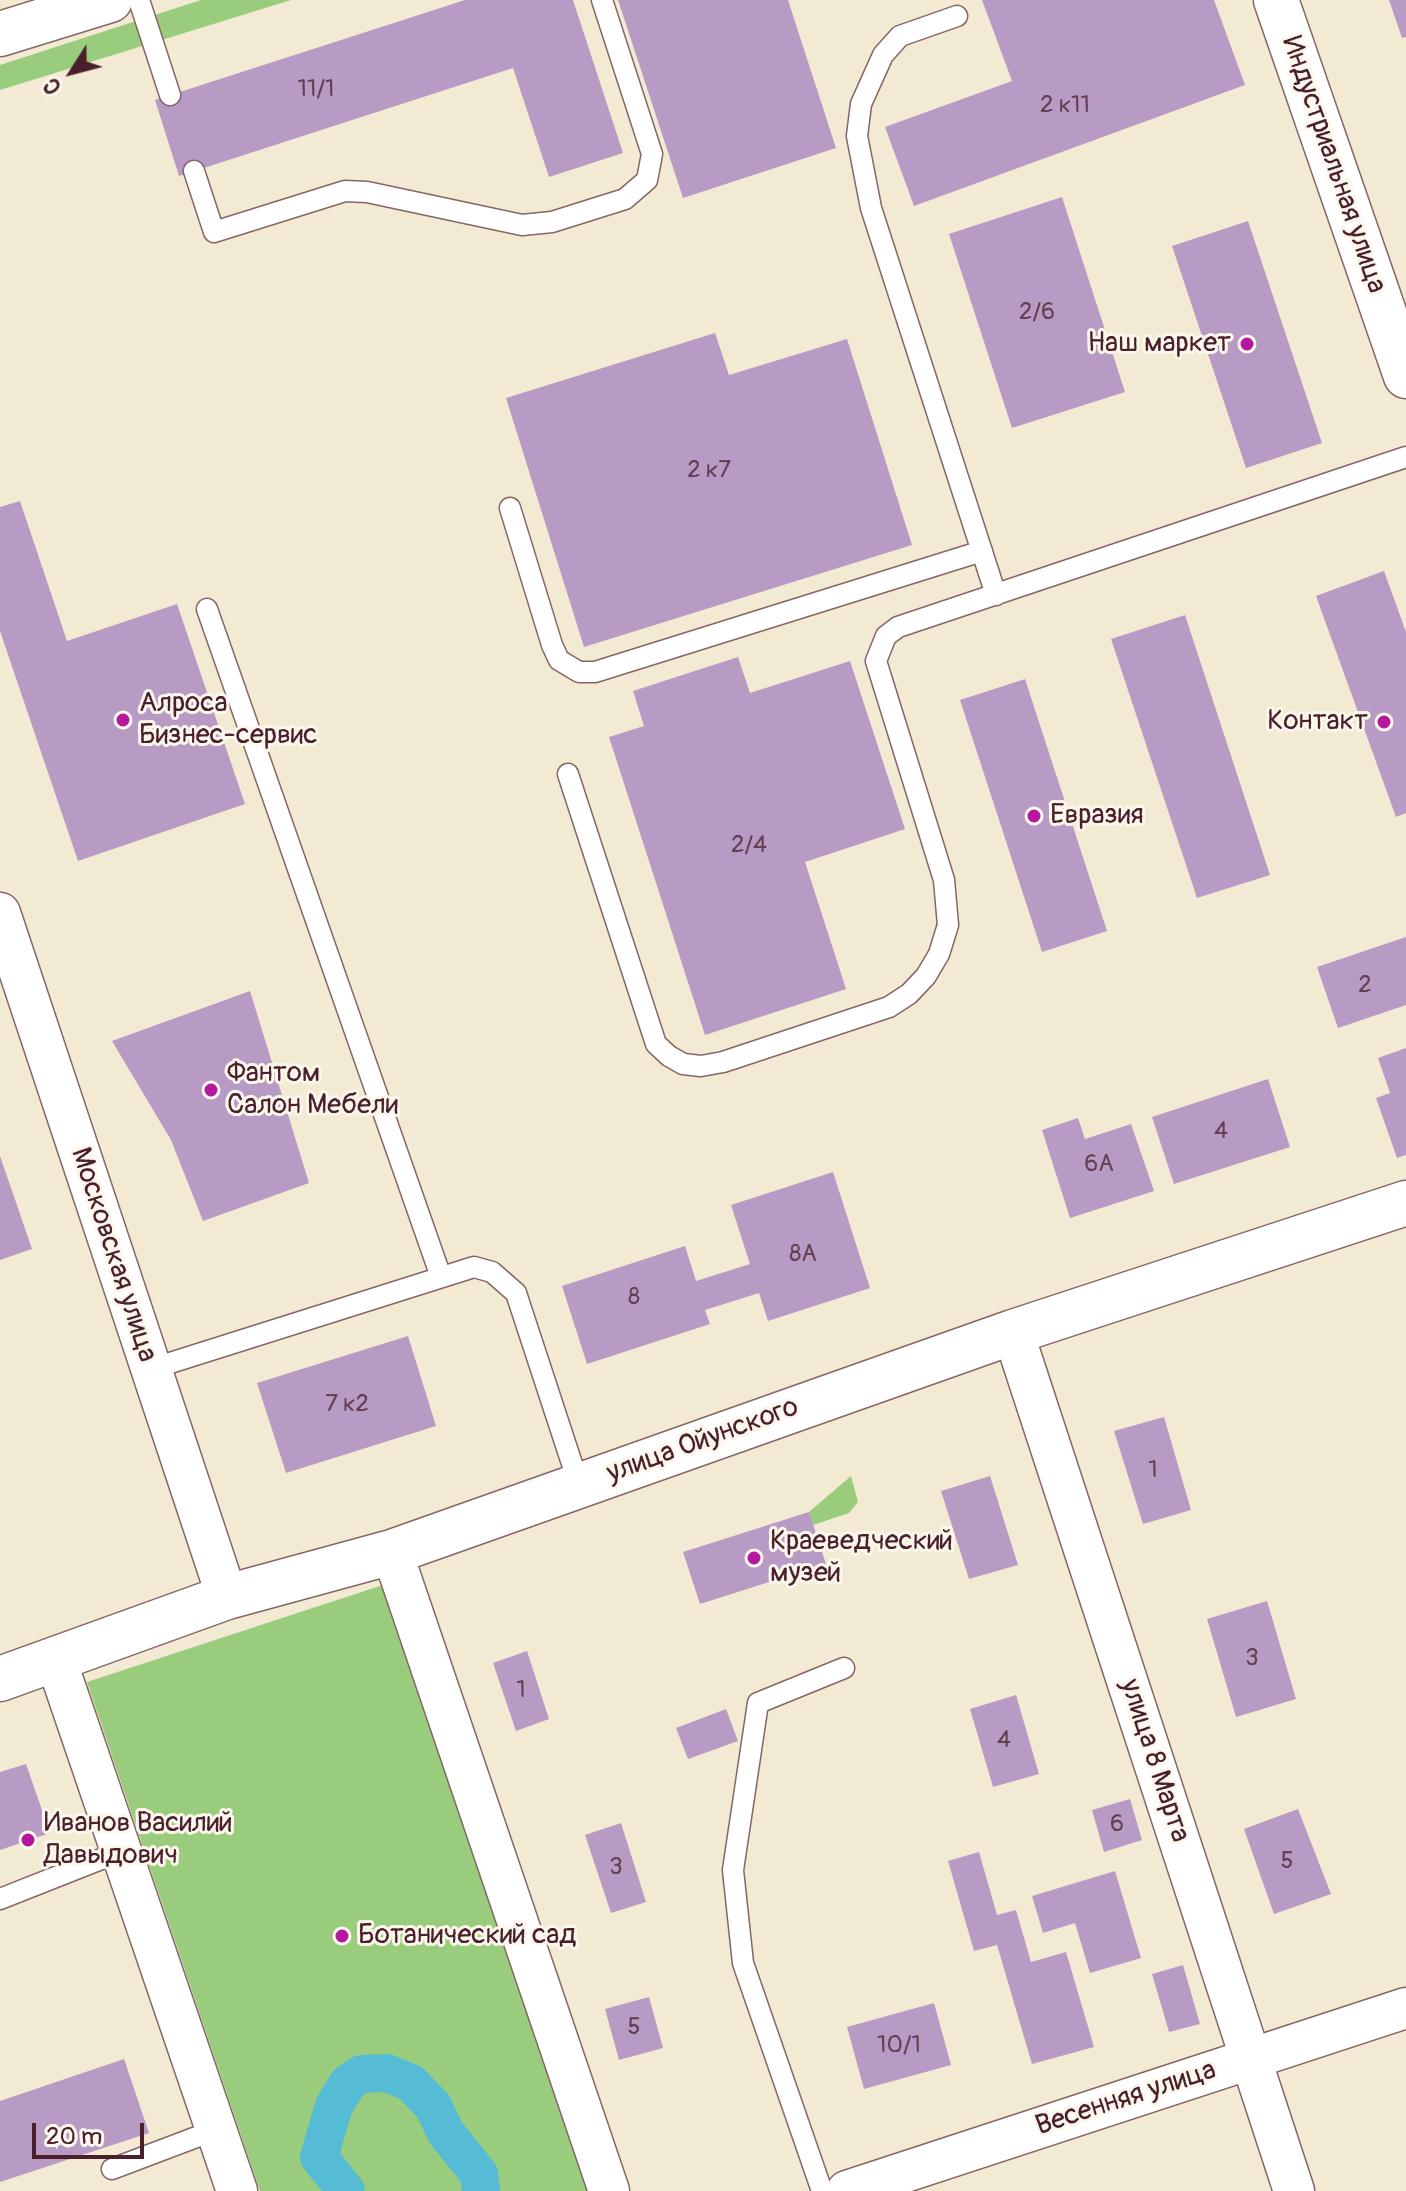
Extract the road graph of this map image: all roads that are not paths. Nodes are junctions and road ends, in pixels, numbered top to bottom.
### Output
1 (110, 0) edge
2 (139, 0) edge
3 (602, 0) edge
4 (1276, 0) edge
5 (957, 16) dead end
6 (0, 34) edge
7 (170, 95) dead end
8 (194, 171) dead end
9 (1406, 376) edge
10 (1406, 457) edge
11 (510, 508) dead end
12 (982, 551) junction
13 (996, 595) junction
14 (207, 609) dead end
15 (568, 774) dead end
16 (0, 913) edge
17 (1406, 1203) edge
18 (441, 1277) junction
19 (1013, 1332) junction
20 (151, 1369) junction
21 (579, 1485) junction
22 (392, 1552) junction
23 (227, 1597) junction
24 (56, 1660) junction
25 (844, 1668) dead end
26 (0, 1679) edge
27 (119, 1852) junction
28 (0, 1899) edge
29 (1406, 2008) edge
30 (1251, 2059) junction
31 (215, 2130) junction
32 (112, 2169) dead end
33 (237, 2191) edge
34 (609, 2191) edge
35 (822, 2191) edge
36 (847, 2191) edge
37 (1294, 2191) edge

1 - 6 main road
2 - 7 lane
3 - 8 lane
4 - 9 main road, Индустриальная улица
5 - 12 lane
10 - 13 lane
11 - 12 lane
12 - 13 lane
13 - 15 lane
14 - 18 lane
16 - 20 street, Московская улица
17 - 19 main road, улица Ойунского
18 - 20 lane
18 - 21 lane
19 - 21 main road, улица Ойунского
19 - 30 street, улица 8 Марта
20 - 23 street, Московская улица
21 - 22 main road, улица Ойунского
22 - 23 main road, улица Ойунского
22 - 34 street
23 - 24 main road, улица Ойунского
24 - 26 main road, улица Ойунского
24 - 27 street
25 - 35 lane
27 - 28 lane
27 - 31 street
29 - 30 street, Весенняя улица
30 - 36 street, Весенняя улица
30 - 37 street, улица 8 Марта
31 - 32 lane
31 - 33 street

